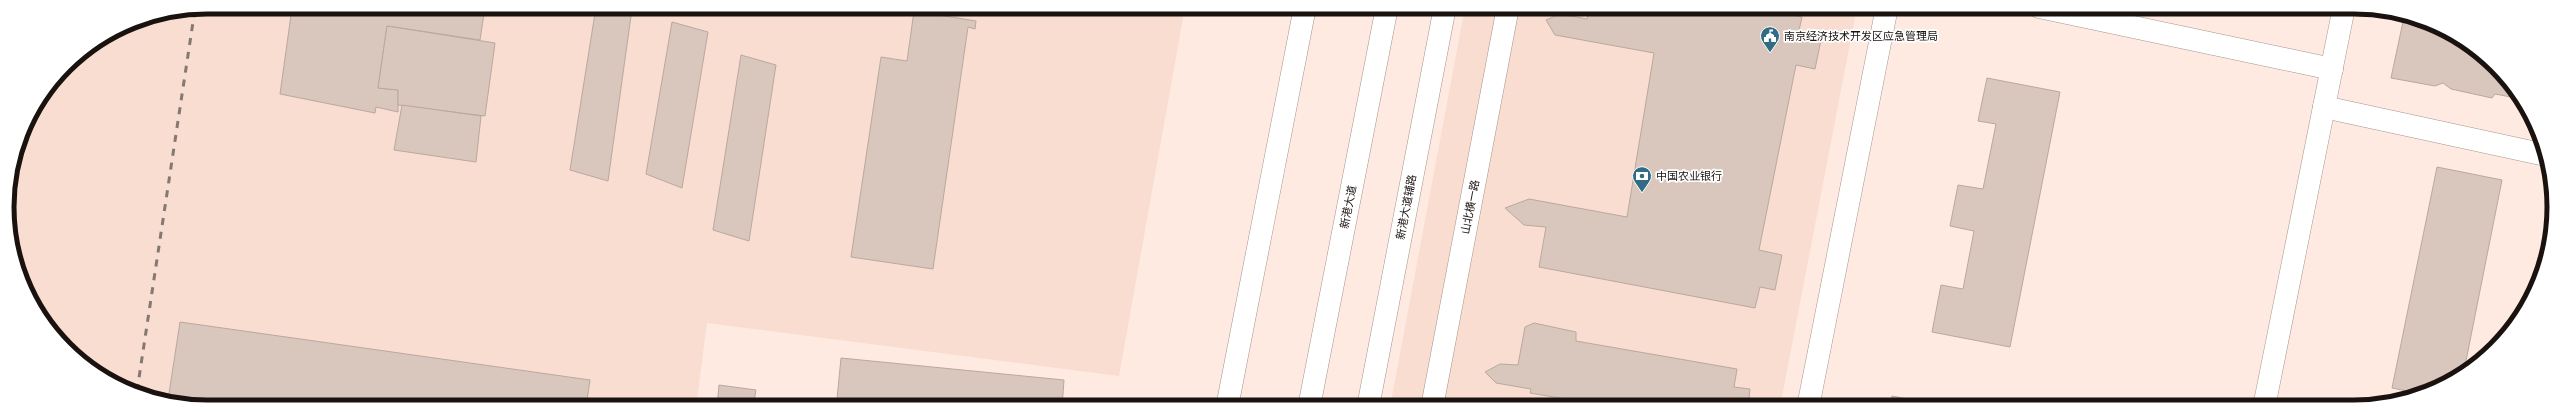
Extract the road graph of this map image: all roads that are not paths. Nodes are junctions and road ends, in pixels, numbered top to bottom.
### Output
1 (1304, 14) edge
2 (1386, 14) edge
3 (1444, 14) edge
4 (1507, 14) edge
5 (1886, 14) edge
6 (2072, 14) edge
7 (2343, 14) edge
8 (2332, 69) junction
9 (2324, 107) junction
10 (2539, 154) edge
11 (1228, 400) edge
12 (1309, 400) edge
13 (1369, 400) edge
14 (1433, 400) edge
15 (1809, 400) edge
16 (2265, 400) edge

1 - 11 street
2 - 12 street, 新港大道
3 - 13 street, 新港大道辅路
4 - 14 street, 山北横一路
5 - 15 street
6 - 8 street
7 - 8 street
8 - 9 street
9 - 10 street
9 - 16 street

